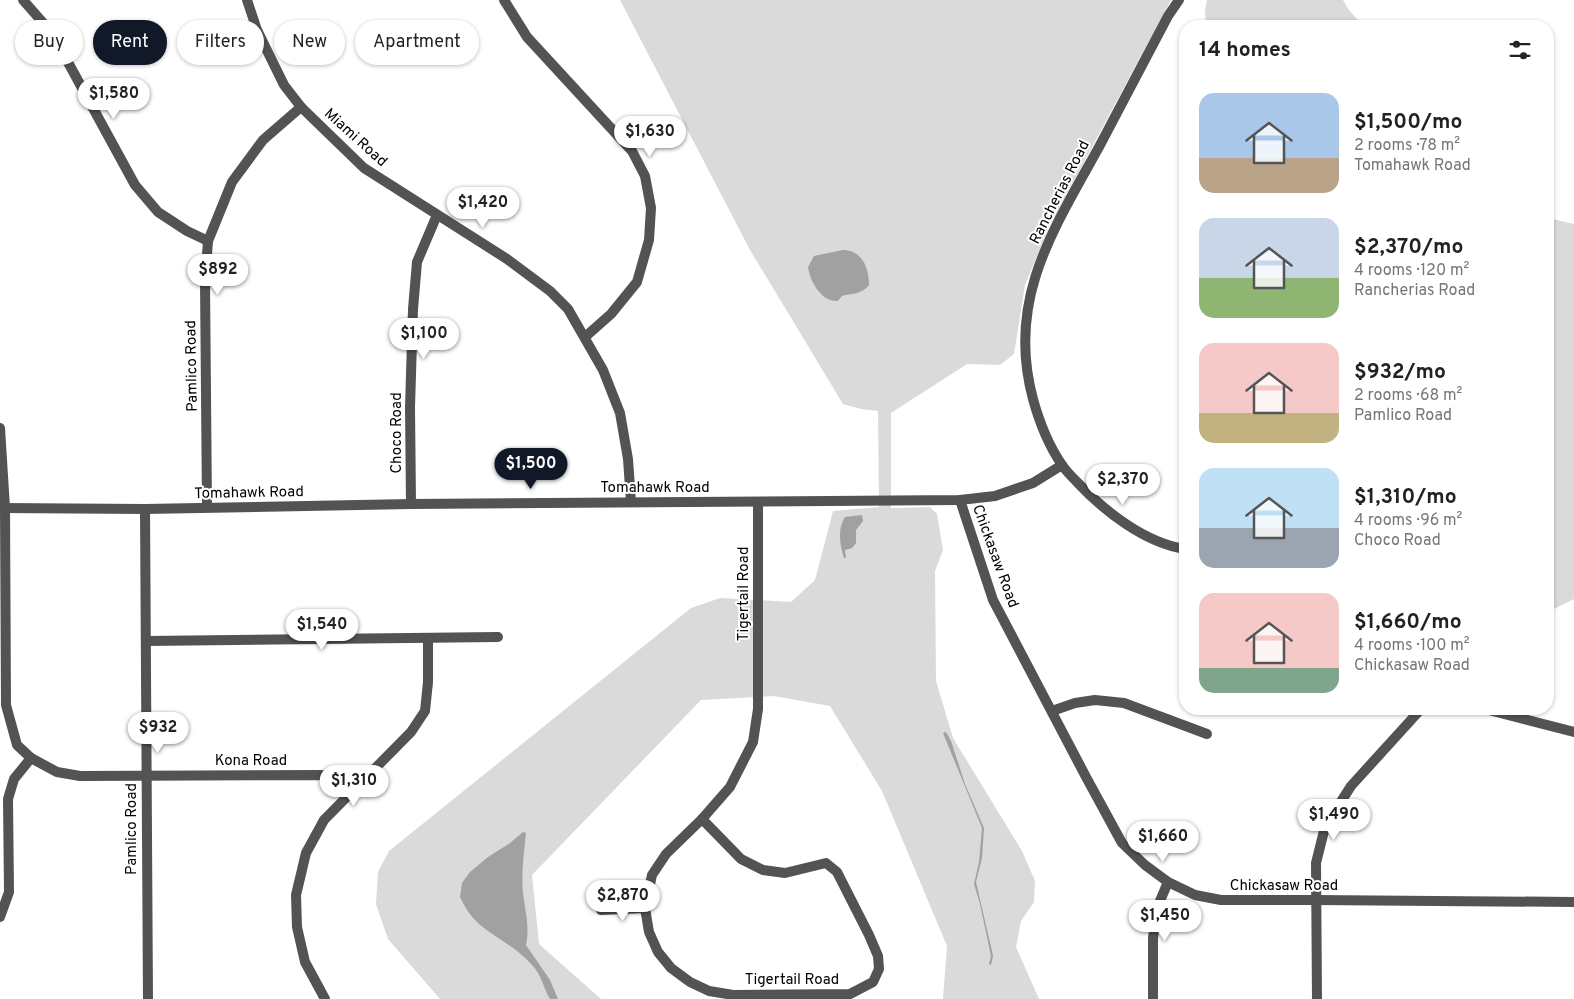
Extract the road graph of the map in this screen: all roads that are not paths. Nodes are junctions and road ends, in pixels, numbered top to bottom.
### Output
1 (24, 0) edge
2 (247, 0) edge
3 (504, 0) edge
4 (1179, 0) edge
5 (300, 107) junction
6 (437, 215) junction
7 (208, 241) junction
8 (585, 337) junction
9 (0, 428) edge
10 (1062, 466) junction
11 (960, 500) junction
12 (631, 502) junction
13 (758, 502) junction
14 (411, 504) junction
15 (207, 507) junction
16 (3, 508) edge
17 (145, 509) junction
18 (1179, 547) edge
19 (498, 637) dead end
20 (428, 638) junction
21 (3, 641) edge
22 (146, 641) junction
23 (1052, 711) junction
24 (1415, 715) edge
25 (1508, 715) edge
26 (1574, 732) edge
27 (1208, 734) dead end
28 (31, 758) junction
29 (146, 775) junction
30 (349, 793) junction
31 (702, 819) junction
32 (1168, 882) junction
33 (1316, 900) junction
34 (1574, 902) edge
35 (645, 908) junction
36 (600, 910) dead end
37 (0, 917) edge
38 (323, 998) edge
39 (148, 999) edge
40 (1153, 999) edge
41 (1317, 999) edge

1 - 7 street
2 - 5 street, Miami Road
3 - 8 street
4 - 10 street, Rancherias Road
5 - 6 street, Miami Road
5 - 7 street, Pamlico Road
6 - 8 street, Miami Road
6 - 14 street, Choco Road
7 - 15 street, Pamlico Road
8 - 12 street, Miami Road
9 - 16 street
10 - 11 street, Tomahawk Road
10 - 18 street, Rancherias Road
11 - 13 street, Tomahawk Road
11 - 23 street, Chickasaw Road
12 - 13 street, Tomahawk Road
12 - 14 street, Tomahawk Road
13 - 31 street, Tigertail Road
14 - 15 street, Tomahawk Road
15 - 17 street, Tomahawk Road
16 - 17 street, Tomahawk Road
16 - 21 street
17 - 22 street, Pamlico Road
19 - 20 street
20 - 22 street
20 - 30 street
21 - 28 street
22 - 29 street, Pamlico Road
23 - 27 street
23 - 32 street, Chickasaw Road
24 - 33 street
25 - 26 street
28 - 29 street, Kona Road
28 - 37 street
29 - 30 street, Kona Road
29 - 39 street, Pamlico Road
30 - 38 street
31 - 35 street, Tigertail Road
31 - 35 street, Tigertail Road
32 - 33 street, Chickasaw Road
32 - 40 street
33 - 34 street, Chickasaw Road
33 - 41 street
35 - 36 street

